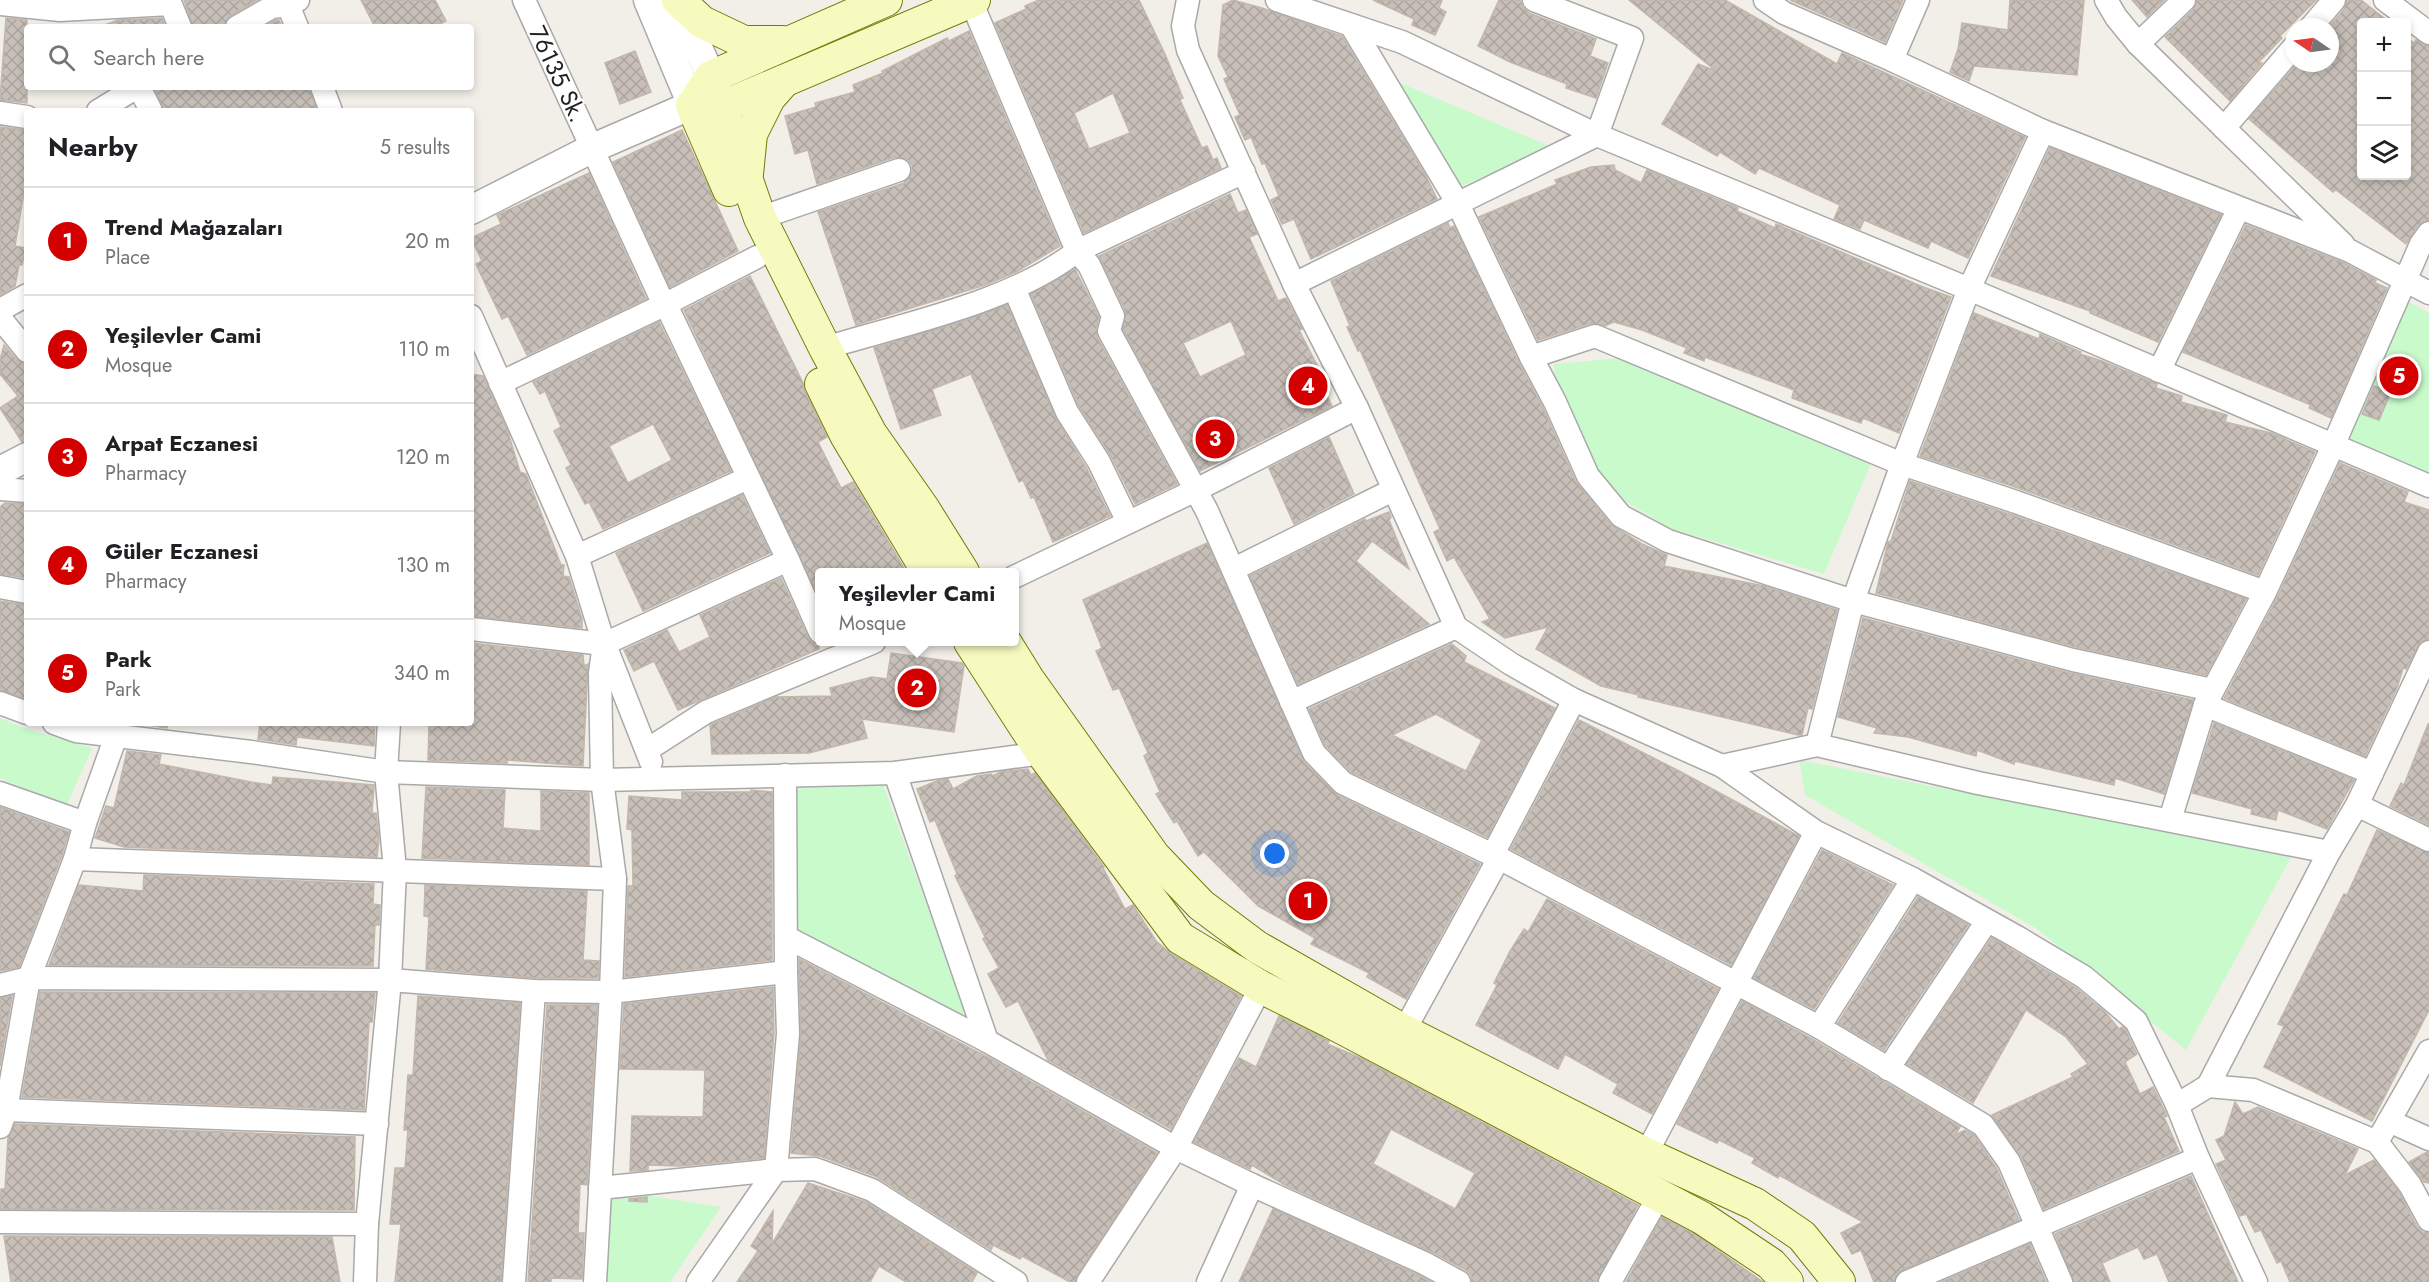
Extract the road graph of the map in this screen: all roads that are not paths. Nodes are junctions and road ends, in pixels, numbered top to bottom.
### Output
1 (524, 0) edge
2 (648, 0) edge
3 (677, 0) edge
4 (886, 0) edge
5 (1188, 0) edge
6 (1277, 0) edge
7 (1534, 0) edge
8 (1765, 0) edge
9 (1918, 0) edge
10 (2106, 0) edge
11 (2184, 0) edge
12 (2334, 0) edge
13 (2385, 0) edge
14 (972, 1) edge
15 (169, 2) edge
16 (290, 2) edge
17 (0, 4) edge
18 (1788, 6) edge
19 (2319, 18) edge
20 (179, 24) edge
21 (242, 24) edge
22 (296, 24) edge
23 (1351, 25) junction
24 (2429, 33) edge
25 (789, 43) junction
26 (2138, 44) junction
27 (2285, 57) edge
28 (1892, 60) junction
29 (711, 77) junction
30 (784, 81) junction
31 (133, 90) edge
32 (140, 90) edge
33 (323, 90) edge
34 (707, 106) junction
35 (103, 108) edge
36 (149, 108) edge
37 (330, 108) edge
38 (0, 113) edge
39 (24, 117) edge
40 (2224, 128) junction
41 (2043, 131) junction
42 (1597, 135) junction
43 (593, 148) junction
44 (899, 170) dead end
45 (1244, 172) junction
46 (746, 180) junction
47 (1457, 202) junction
48 (474, 208) edge
49 (2239, 208) junction
50 (760, 218) junction
51 (2429, 233) edge
52 (1077, 251) junction
53 (2350, 251) junction
54 (758, 257) junction
55 (2407, 279) junction
56 (1294, 285) junction
57 (1014, 288) junction
58 (1969, 289) junction
59 (2429, 292) edge
60 (24, 296) edge
61 (664, 305) junction
62 (0, 310) edge
63 (0, 318) edge
64 (474, 323) edge
65 (24, 347) edge
66 (825, 348) junction
67 (1531, 357) junction
68 (2159, 371) junction
69 (500, 382) junction
70 (1357, 408) junction
71 (2333, 446) junction
72 (24, 459) edge
73 (1902, 464) junction
74 (0, 471) edge
75 (748, 478) junction
76 (2429, 486) edge
77 (0, 489) edge
78 (1394, 490) junction
79 (24, 491) edge
80 (1194, 491) junction
81 (1128, 522) junction
82 (577, 556) junction
83 (788, 560) junction
84 (925, 568) edge
85 (960, 568) edge
86 (1234, 569) junction
87 (1019, 575) edge
88 (0, 587) edge
89 (24, 591) edge
90 (2265, 592) junction
91 (1853, 601) junction
92 (815, 623) edge
93 (1456, 627) junction
94 (474, 629) edge
95 (604, 644) junction
96 (850, 646) edge
97 (973, 646) edge
98 (1007, 646) edge
99 (827, 650) edge
100 (2429, 652) edge
101 (2209, 698) junction
102 (1574, 700) junction
103 (1291, 702) junction
104 (0, 703) edge
105 (24, 712) edge
106 (62, 726) edge
107 (389, 726) edge
108 (117, 730) edge
109 (1817, 745) junction
110 (647, 750) junction
111 (1042, 753) junction
112 (1722, 766) junction
113 (386, 772) junction
114 (895, 773) junction
115 (2372, 773) junction
116 (785, 775) junction
117 (656, 778) junction
118 (602, 780) junction
119 (0, 793) edge
120 (2357, 805) junction
121 (2170, 820) junction
122 (85, 823) junction
123 (1816, 832) junction
124 (2429, 840) edge
125 (2329, 852) junction
126 (1496, 857) junction
127 (75, 859) junction
128 (395, 870) junction
129 (615, 879) junction
130 (1913, 879) junction
131 (1987, 921) junction
132 (786, 936) junction
133 (786, 972) junction
134 (29, 978) junction
135 (390, 980) junction
136 (1735, 984) junction
137 (0, 985) edge
138 (1261, 987) junction
139 (534, 991) junction
140 (611, 992) junction
141 (1819, 1027) junction
142 (1404, 1031) junction
143 (987, 1041) junction
144 (2429, 1051) edge
145 (1888, 1069) junction
146 (2208, 1086) junction
147 (2176, 1105) junction
148 (2, 1116) edge
149 (2389, 1121) junction
150 (377, 1124) junction
151 (2429, 1139) edge
152 (2377, 1142) junction
153 (1176, 1148) junction
154 (1646, 1154) junction
155 (2198, 1158) junction
156 (776, 1170) junction
157 (1252, 1185) junction
158 (600, 1188) junction
159 (1659, 1196) junction
160 (2429, 1220) edge
161 (0, 1222) edge
162 (367, 1224) junction
163 (2037, 1228) junction
164 (705, 1280) edge
165 (365, 1282) edge
166 (514, 1282) edge
167 (593, 1282) edge
168 (1016, 1282) edge
169 (1088, 1282) edge
170 (1208, 1282) edge
171 (1459, 1282) edge
172 (1610, 1282) edge
173 (1787, 1282) edge
174 (1839, 1282) edge
175 (1908, 1282) edge
176 (2061, 1282) edge
177 (2256, 1282) edge

1 - 43 street, 76135 Sk.
2 - 34 street
3 - 25 main road
3 - 29 street
4 - 25 main road
5 - 45 street
6 - 23 street
7 - 42 street
8 - 18 street
9 - 28 street
10 - 26 street
11 - 26 street
12 - 19 street
13 - 24 street
14 - 30 main road
14 - 52 street
15 - 17 street
15 - 20 street
16 - 21 street
16 - 22 street
18 - 28 street
23 - 42 street
23 - 47 street
25 - 29 main road
26 - 40 street
27 - 40 street
28 - 41 street
29 - 34 main road
30 - 34 main road
30 - 46 main road
31 - 35 street
32 - 36 street
33 - 37 street
34 - 43 street
34 - 46 main road
34 - 54 main road
38 - 39 street
40 - 53 street
41 - 49 street
41 - 58 street
42 - 47 street
42 - 58 street
43 - 48 street
43 - 61 street, 76135 Sk.
44 - 50 street
45 - 52 street
45 - 56 street
46 - 50 main road
47 - 56 street
47 - 67 street
49 - 53 street
49 - 68 street
50 - 66 main road
51 - 55 street
52 - 57 street
52 - 80 street
53 - 55 street
54 - 61 street
54 - 84 main road
55 - 59 street
55 - 71 street
56 - 70 street
57 - 66 street
57 - 81 street
58 - 68 street
58 - 73 street
60 - 62 street
61 - 69 street
61 - 75 street, 76135 Sk.
63 - 65 street
64 - 69 street
66 - 85 main road
67 - 73 street
67 - 91 street
68 - 71 street
69 - 82 street
70 - 78 street
70 - 80 street
71 - 76 street
71 - 90 street
72 - 74 street
73 - 90 street
73 - 91 street
75 - 82 street
75 - 83 street, 76135 Sk.
77 - 79 street
78 - 86 street
78 - 93 street
80 - 81 street
80 - 86 street
81 - 87 street
82 - 95 street
83 - 92 street, 76135 Sk.
83 - 95 street
86 - 103 street
88 - 89 street
90 - 101 street
91 - 101 street
91 - 109 street
93 - 102 street
93 - 103 street
94 - 95 street
95 - 110 street
95 - 118 street
96 - 99 street
97 - 111 main road
98 - 142 main road
99 - 110 street
100 - 115 street
101 - 115 street
101 - 121 street
102 - 112 street
102 - 126 street
103 - 126 street
104 - 105 street
106 - 108 street
107 - 113 street
108 - 113 street
108 - 122 street
109 - 112 street
109 - 121 street
110 - 117 street
111 - 114 street
111 - 138 main road
112 - 123 street
113 - 118 street
113 - 128 street
114 - 116 street
114 - 143 street
115 - 120 street
116 - 117 street
116 - 132 street
117 - 118 street
118 - 129 street
119 - 122 street
120 - 124 street
120 - 125 street
121 - 125 street
122 - 127 street
123 - 130 street
123 - 136 street
125 - 146 street
126 - 136 street
126 - 142 street
127 - 128 street
127 - 134 street
128 - 129 street
128 - 135 street
129 - 140 street
130 - 131 street
130 - 141 street
131 - 145 street
131 - 147 street
132 - 133 street
132 - 143 street
133 - 140 street
133 - 156 street
134 - 135 street
134 - 137 street
134 - 148 street
135 - 139 street
135 - 150 street
136 - 141 street
136 - 154 street
138 - 153 street
138 - 159 main road
139 - 140 street
139 - 166 street
140 - 158 street
141 - 145 street
142 - 154 main road
143 - 153 street
144 - 149 street
145 - 163 street
146 - 147 street
146 - 152 street
147 - 155 street
148 - 150 street
149 - 151 street
149 - 152 street
150 - 162 street
152 - 160 street
153 - 157 street
153 - 169 street
154 - 174 main road
155 - 163 street
155 - 177 street
156 - 158 street
156 - 164 street
156 - 168 street
157 - 170 street
157 - 171 street
158 - 167 street
159 - 172 street
159 - 173 main road
161 - 162 street
162 - 165 street
163 - 175 street
163 - 176 street

